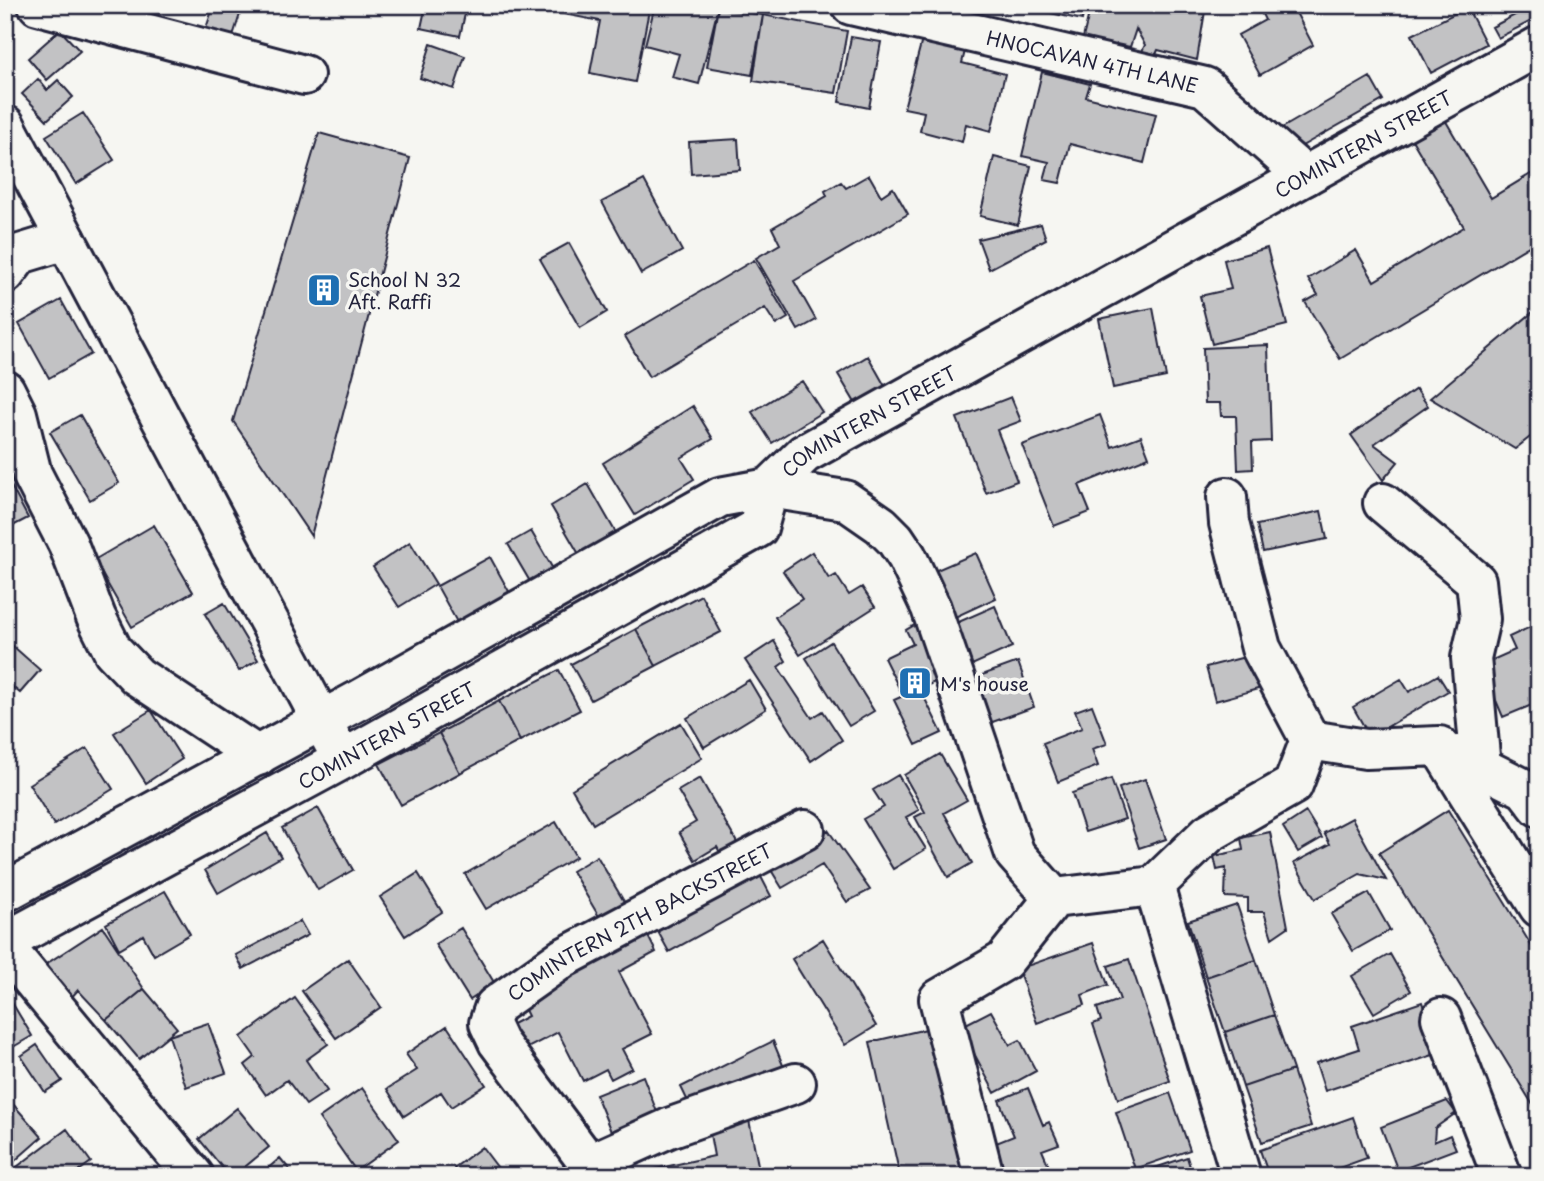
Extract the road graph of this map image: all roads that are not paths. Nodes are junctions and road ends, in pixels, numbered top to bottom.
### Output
1 (38, 5) edge
2 (851, 5) edge
3 (1539, 46) edge
4 (304, 75) dead end
5 (5, 125) edge
6 (1305, 176) junction
7 (66, 240) junction
8 (5, 274) edge
9 (5, 390) edge
10 (769, 488) junction
11 (1227, 497) dead end
12 (1382, 503) dead end
13 (322, 721) junction
14 (1310, 740) junction
15 (1439, 746) junction
16 (258, 756) junction
17 (342, 760) junction
18 (1480, 767) junction
19 (1539, 807) edge
20 (805, 830) dead end
21 (1154, 886) junction
22 (5, 892) edge
23 (1054, 898) junction
24 (1539, 907) edge
25 (5, 942) edge
26 (5, 947) edge
27 (1441, 1018) dead end
28 (796, 1083) dead end
29 (588, 1170) edge
30 (194, 1176) edge
31 (984, 1176) edge
32 (1241, 1176) edge
33 (1502, 1176) edge

1 - 4 street
2 - 6 street, HNOCAVAN 4TH LANE
3 - 6 street, COMINTERN STREET
5 - 7 street
6 - 10 street, COMINTERN STREET
7 - 8 street
7 - 13 street
9 - 16 street
10 - 13 street
10 - 17 street, COMINTERN STREET
10 - 23 street
11 - 14 street
12 - 18 street
13 - 16 street
13 - 17 street
14 - 15 street
14 - 21 street
15 - 18 street
15 - 24 street
16 - 22 street
17 - 25 street, COMINTERN STREET
18 - 19 street
20 - 29 street, COMINTERN 2TH BACKSTREET
21 - 23 street
21 - 32 street
23 - 31 street
26 - 30 street
27 - 33 street
28 - 29 street

